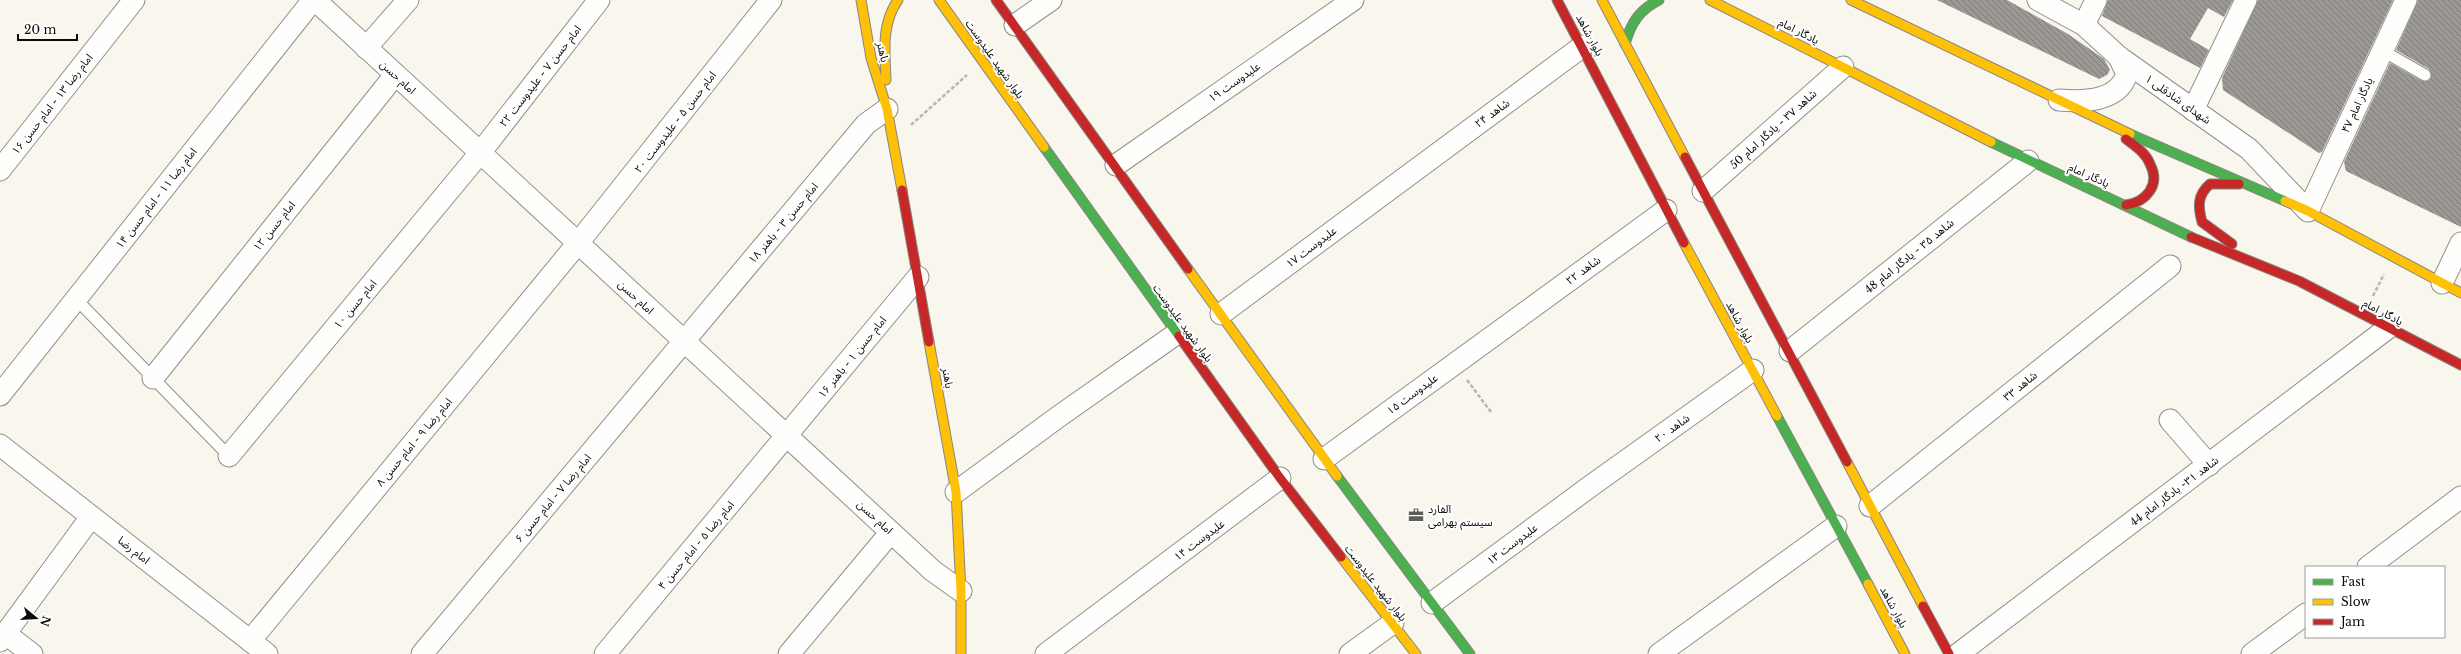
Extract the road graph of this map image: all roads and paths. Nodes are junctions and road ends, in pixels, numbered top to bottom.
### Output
1 (134, 0) edge
2 (314, 0) edge
3 (408, 0) edge
4 (599, 0) edge
5 (771, 0) edge
6 (861, 0) edge
7 (898, 0) edge
8 (939, 0) edge
9 (996, 0) edge
10 (1051, 0) edge
11 (1353, 0) edge
12 (1557, 0) edge
13 (1602, 0) edge
14 (1659, 0) edge
15 (1710, 0) edge
16 (1851, 0) edge
17 (2038, 0) edge
18 (2096, 0) edge
19 (2246, 0) edge
20 (2406, 0) edge
21 (2084, 25) junction
22 (1015, 26) junction
23 (1626, 44) junction
24 (1583, 46) junction
25 (366, 48) junction
26 (2383, 51) junction
27 (2119, 57) junction
28 (982, 61) junction
29 (1843, 67) junction
30 (395, 75) junction
31 (2426, 75) dead end
32 (2057, 100) junction
33 (887, 109) junction
34 (2193, 110) junction
35 (2103, 122) junction
36 (893, 141) junction
37 (480, 153) junction
38 (2028, 161) junction
39 (1116, 165) junction
40 (0, 170) edge
41 (1400, 180) joint
42 (2254, 187) junction
43 (1703, 191) junction
44 (2126, 205) junction
45 (1666, 210) junction
46 (2308, 211) junction
47 (578, 243) junction
48 (2461, 244) edge
49 (2393, 257) junction
50 (2170, 266) dead end
51 (918, 277) junction
52 (2299, 280) junction
53 (2442, 283) junction
54 (2461, 293) edge
55 (76, 299) junction
56 (1221, 314) junction
57 (2363, 315) junction
58 (2388, 328) junction
59 (1500, 330) joint
60 (1176, 334) junction
61 (684, 341) junction
62 (1790, 351) junction
63 (1454, 364) junction
64 (2461, 365) edge
65 (1753, 370) junction
66 (153, 378) junction
67 (0, 396) edge
68 (1491, 412) dead end
69 (2170, 420) dead end
70 (787, 436) junction
71 (0, 445) edge
72 (229, 456) joint
73 (1324, 458) junction
74 (2209, 465) junction
75 (1280, 478) junction
76 (1592, 485) joint
77 (956, 492) junction
78 (2461, 497) edge
79 (1870, 506) junction
80 (91, 517) junction
81 (1836, 526) junction
82 (891, 532) junction
83 (2369, 566) edge
84 (961, 591) junction
85 (1432, 604) junction
86 (2300, 618) edge
87 (1393, 623) junction
88 (3, 638) edge
89 (250, 641) junction
90 (1466, 653) edge
91 (32, 654) edge
92 (267, 654) edge
93 (422, 654) edge
94 (605, 654) edge
95 (789, 654) edge
96 (961, 654) edge
97 (1046, 654) edge
98 (1350, 654) edge
99 (1416, 654) edge
100 (1660, 654) edge
101 (1905, 654) edge
102 (1949, 654) edge
103 (1958, 654) edge
104 (2252, 654) edge

1 - 40 street, امام رضا ۱۳ - امام حسن ۱۶
2 - 25 street, امام حسن
2 - 55 street, امام رضا ۱۱ - امام حسن ۱۴
3 - 25 street
4 - 37 street, امام حسن ۷ - علیدوست ۲۲
5 - 47 street, امام حسن ۵ - علیدوست ۲۰
6 - 33 main road, باهنر
7 - 33 main road, باهنر
8 - 28 main road, بلوار شهید علیدوست
9 - 22 main road
10 - 22 street
11 - 39 street, علیدوست ۱۹
12 - 24 main road, بلوار شاهد
13 - 23 main road
14 - 23 main road
15 - 29 main road, یادگار امام
16 - 32 main road
17 - 21 street, شهدای شادقلی ۱
18 - 21 street
19 - 34 street
20 - 26 street, یادگار امام ۴۷
21 - 27 street, شهدای شادقلی ۱
22 - 39 main road
23 - 43 main road
24 - 41 street, شاهد ۲۴
24 - 45 main road, بلوار شاهد
25 - 30 street, امام حسن
26 - 31 lane
26 - 46 street, یادگار امام ۴۷
27 - 32 street
27 - 34 street, شهدای شادقلی ۱
28 - 36 path
28 - 60 main road, بلوار شهید علیدوست
29 - 38 main road, یادگار امام
29 - 43 street, شاهد ۳۷ - یادگار امام 50
30 - 37 street, امام حسن
30 - 66 street, امام حسن ۱۲
32 - 35 main road
33 - 36 main road, باهنر
33 - 61 street, امام حسن ۳ - باهنر ۱۸
34 - 46 street, شهدای شادقلی ۱
35 - 42 main road
35 - 44 main road
36 - 51 main road, باهنر
37 - 47 street, امام حسن
37 - 72 street, امام حسن ۱۰
38 - 44 main road, یادگار امام
38 - 62 street, شاهد ۳۵ - یادگار امام 48
39 - 56 main road
41 - 56 street, علیدوست ۱۷
42 - 46 main road
42 - 52 main road
43 - 62 main road
44 - 52 main road, یادگار امام
45 - 59 street, شاهد ۲۲
45 - 65 main road, بلوار شاهد
46 - 49 main road
47 - 61 street, امام حسن
47 - 89 street, امام رضا ۹ - امام حسن ۸
48 - 53 street
49 - 53 main road
49 - 57 path
50 - 79 street, شاهد ۳۳
51 - 70 street, امام حسن ۱ - باهنر ۱۶
51 - 77 main road, باهنر
52 - 57 main road, یادگار امام
53 - 54 main road
55 - 66 lane
55 - 67 street, امام رضا ۱۱ - امام حسن ۱۴
56 - 73 main road
57 - 58 main road, یادگار امام
58 - 64 main road, یادگار امام
58 - 74 street, شاهد ۳۱- یادگار امام 44
59 - 63 street, علیدوست ۱۵
60 - 75 main road, بلوار شهید علیدوست
60 - 77 street
61 - 70 street, امام حسن
61 - 93 street, امام رضا ۷ - امام حسن ۶
62 - 79 main road
63 - 68 path
63 - 73 street, علیدوست ۱۵
65 - 76 street, شاهد ۲۰
65 - 81 main road, بلوار شاهد
66 - 72 lane
69 - 74 street
70 - 82 street, امام حسن
70 - 94 street, امام رضا ۵ - امام حسن ۴
71 - 80 street, امام رضا
73 - 85 main road
74 - 103 street, شاهد ۳۱- یادگار امام 44
75 - 87 main road, بلوار شهید علیدوست
75 - 97 street, علیدوست ۱۴
76 - 85 street, علیدوست ۱۳
77 - 84 main road, باهنر
78 - 83 street
79 - 102 main road
80 - 88 street
80 - 89 street, امام رضا
81 - 100 street
81 - 101 main road, بلوار شاهد
82 - 84 street, امام حسن
82 - 95 street
84 - 96 main road, باهنر
85 - 90 main road
86 - 104 street
87 - 98 street
87 - 99 main road, بلوار شهید علیدوست
88 - 91 street
89 - 92 street, امام رضا

